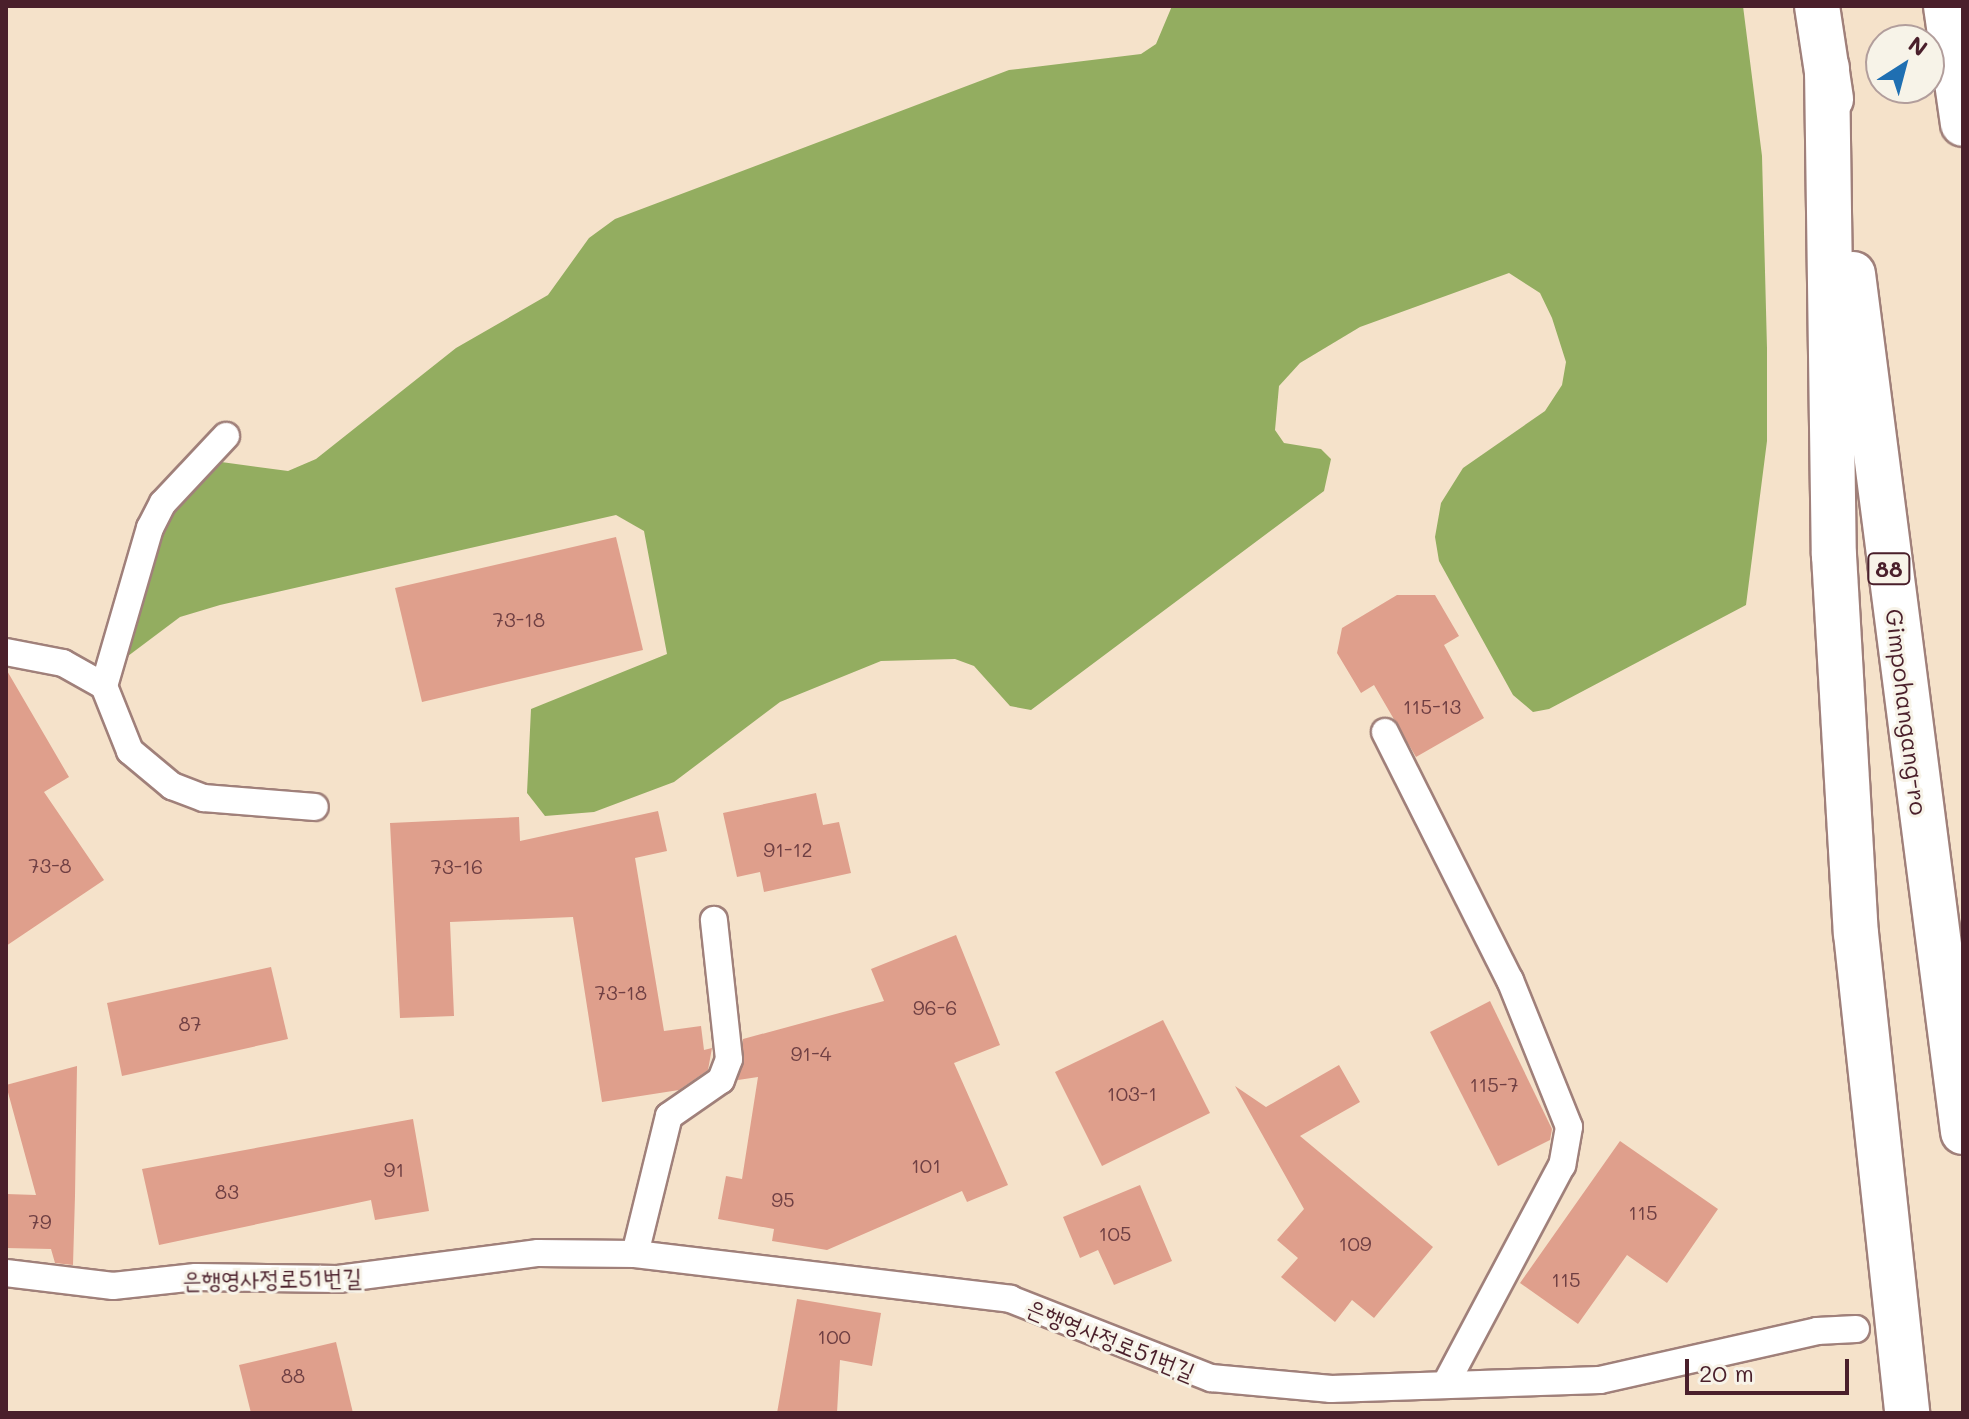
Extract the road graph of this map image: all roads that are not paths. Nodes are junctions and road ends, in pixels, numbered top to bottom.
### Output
1 (1817, 6) edge
2 (1946, 6) edge
3 (1827, 68) junction
4 (1963, 124) edge
5 (226, 436) dead end
6 (6, 652) edge
7 (104, 686) junction
8 (1385, 732) dead end
9 (315, 807) dead end
10 (714, 920) dead end
11 (1963, 1132) edge
12 (635, 1254) junction
13 (6, 1273) edge
14 (1856, 1329) dead end
15 (1446, 1383) junction
16 (1907, 1413) edge

1 - 3 highway, Gimpohangang-ro / 88
2 - 4 highway
3 - 11 highway, Gimpohangang-ro / 88
3 - 16 highway
5 - 7 lane
6 - 7 lane
7 - 9 lane
8 - 15 lane
10 - 12 lane
12 - 13 lane, 은행영사정로51번길
12 - 15 lane, 은행영사정로51번길
14 - 15 lane, 은행영사정로51번길

